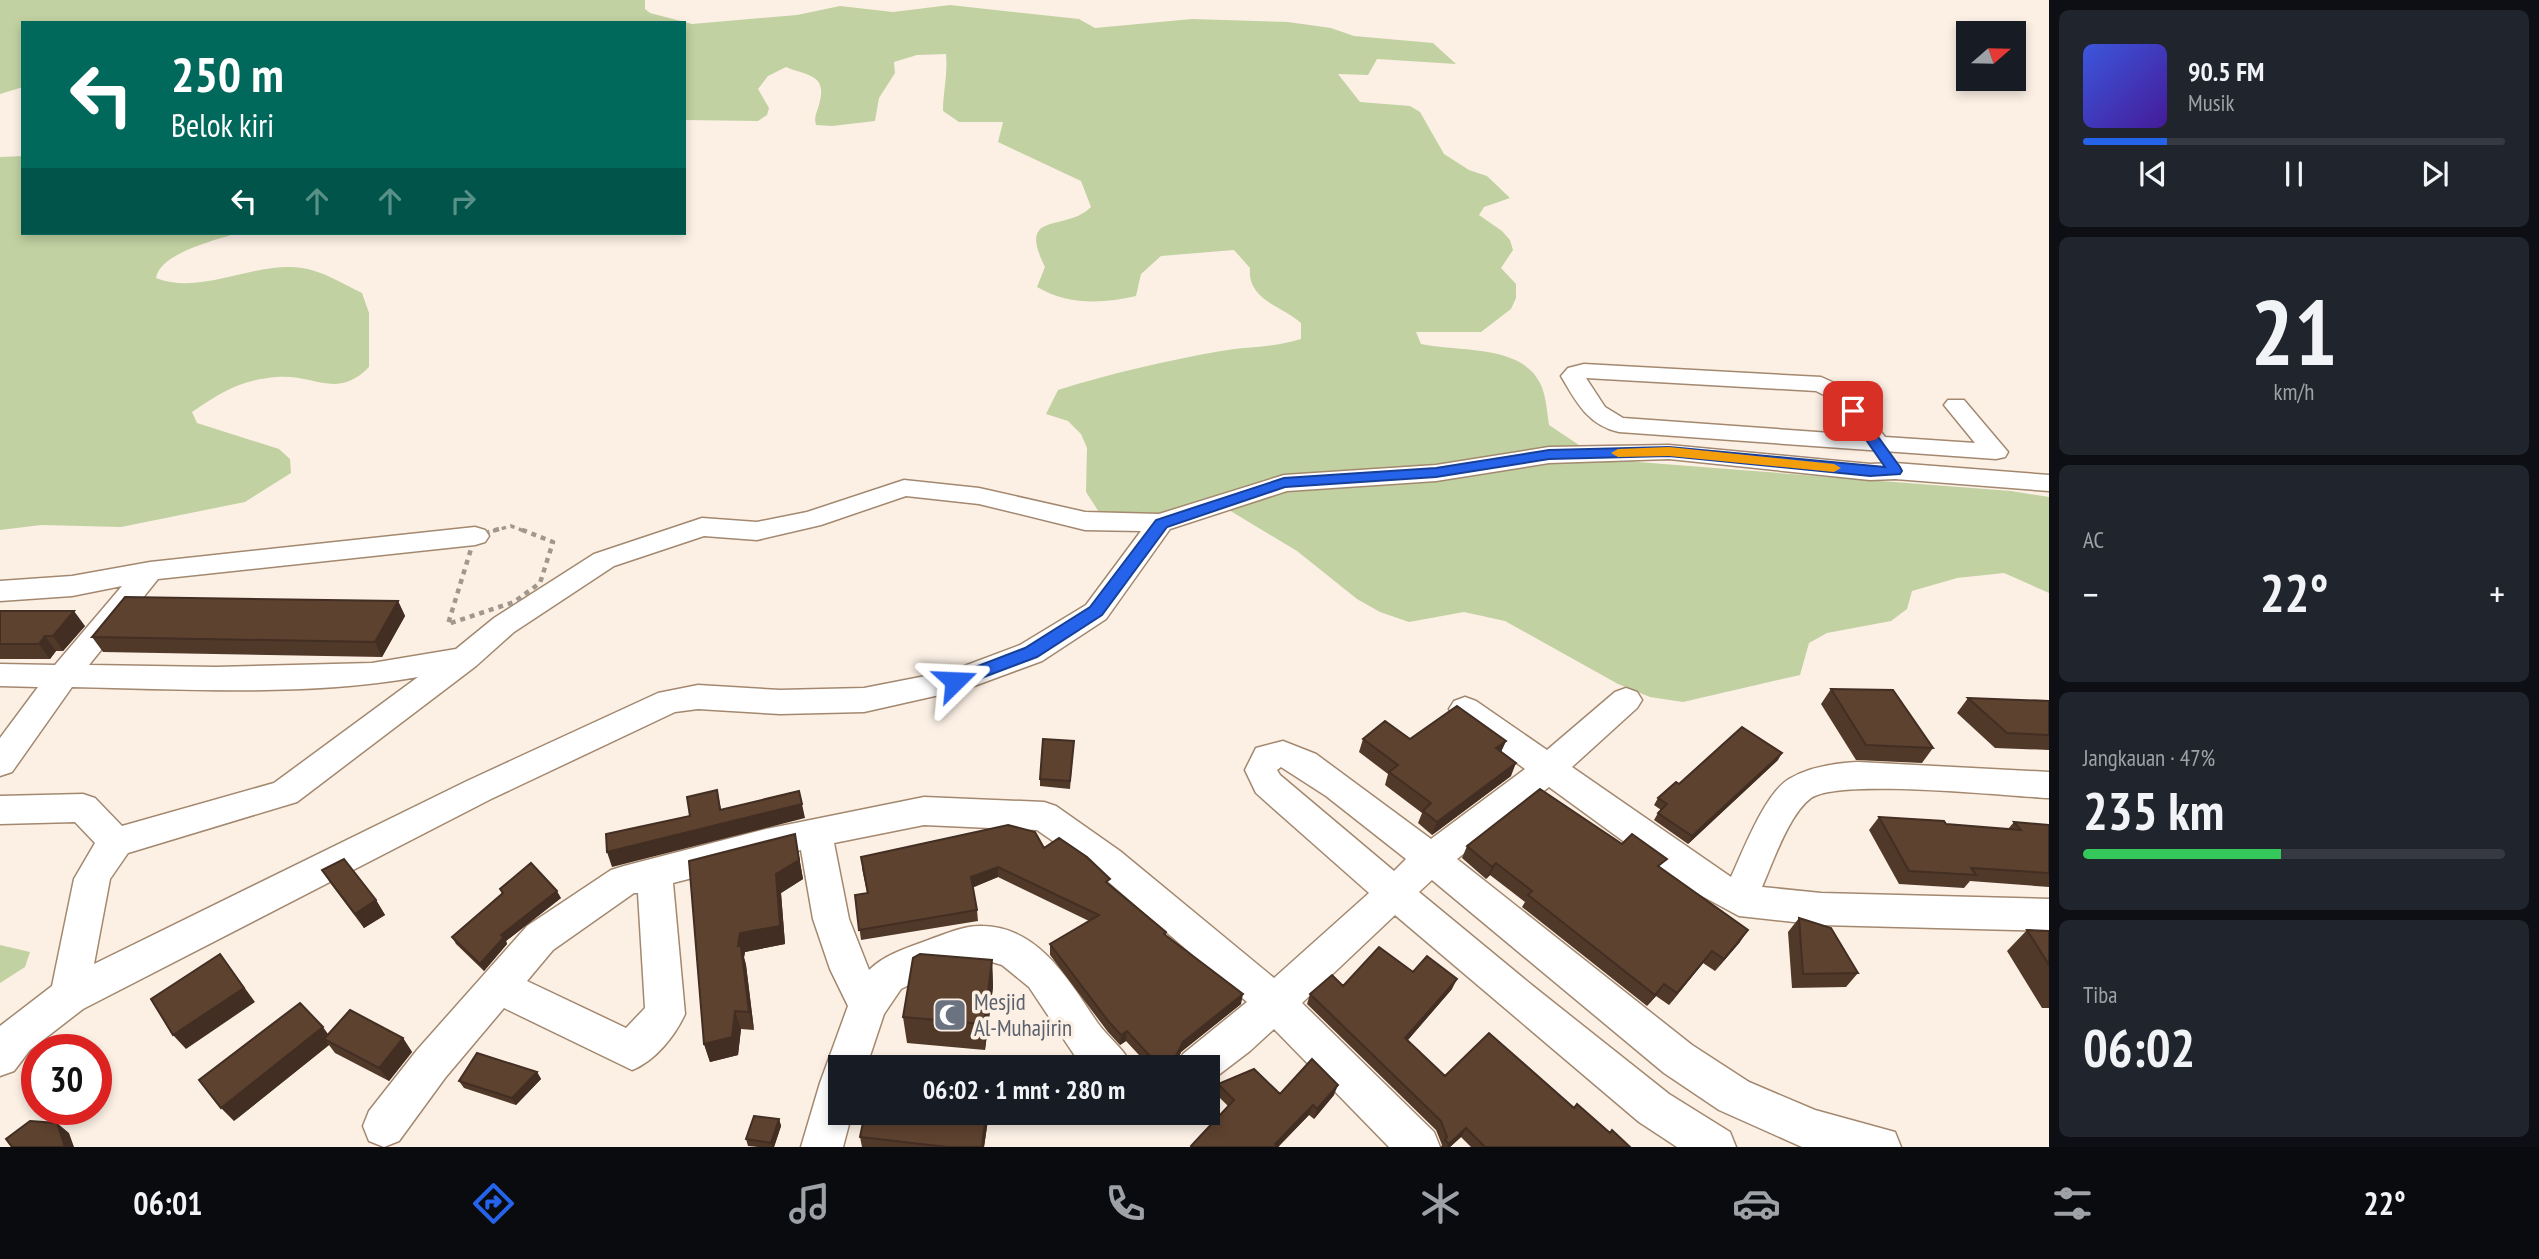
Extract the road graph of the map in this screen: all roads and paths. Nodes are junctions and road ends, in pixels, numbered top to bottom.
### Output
1 (1956, 405) dead end
2 (1878, 444) junction
3 (1895, 471) junction
4 (2049, 483) edge
5 (1161, 523) junction
6 (475, 536) junction
7 (150, 571) junction
8 (0, 591) edge
9 (465, 658) junction
10 (0, 675) edge
11 (62, 676) junction
12 (1626, 700) dead end
13 (1465, 709) edge
14 (0, 763) edge
15 (1548, 769) junction
16 (2049, 785) edge
17 (0, 810) edge
18 (815, 833) junction
19 (116, 842) junction
20 (1431, 859) junction
21 (654, 871) junction
22 (1396, 892) junction
23 (1739, 900) junction
24 (2049, 915) edge
25 (497, 986) junction
26 (69, 996) junction
27 (1275, 1003) junction
28 (868, 1006) junction
29 (851, 1055) edge
30 (1102, 1055) edge
31 (1213, 1055) edge
32 (0, 1057) edge
33 (828, 1125) edge
34 (384, 1126) dead end
35 (1418, 1146) edge
36 (822, 1147) edge
37 (1715, 1147) edge
38 (1880, 1147) edge

1 - 2 street
2 - 2 street
2 - 3 street
3 - 4 street
3 - 5 street
5 - 9 street
5 - 26 street
6 - 6 path
6 - 7 street
7 - 8 street
7 - 11 street
9 - 11 street
9 - 19 street
10 - 11 street
11 - 14 street
12 - 15 street
13 - 15 street
15 - 20 street
15 - 23 street
16 - 23 street
17 - 19 street
18 - 21 street
18 - 27 street
18 - 28 street
19 - 26 street
20 - 22 street
20 - 22 street
20 - 38 street
21 - 25 street
21 - 25 street
22 - 27 street
22 - 37 street
23 - 24 street
25 - 34 street
26 - 32 street
27 - 31 street
27 - 35 street
28 - 29 street
28 - 30 street
33 - 36 street

